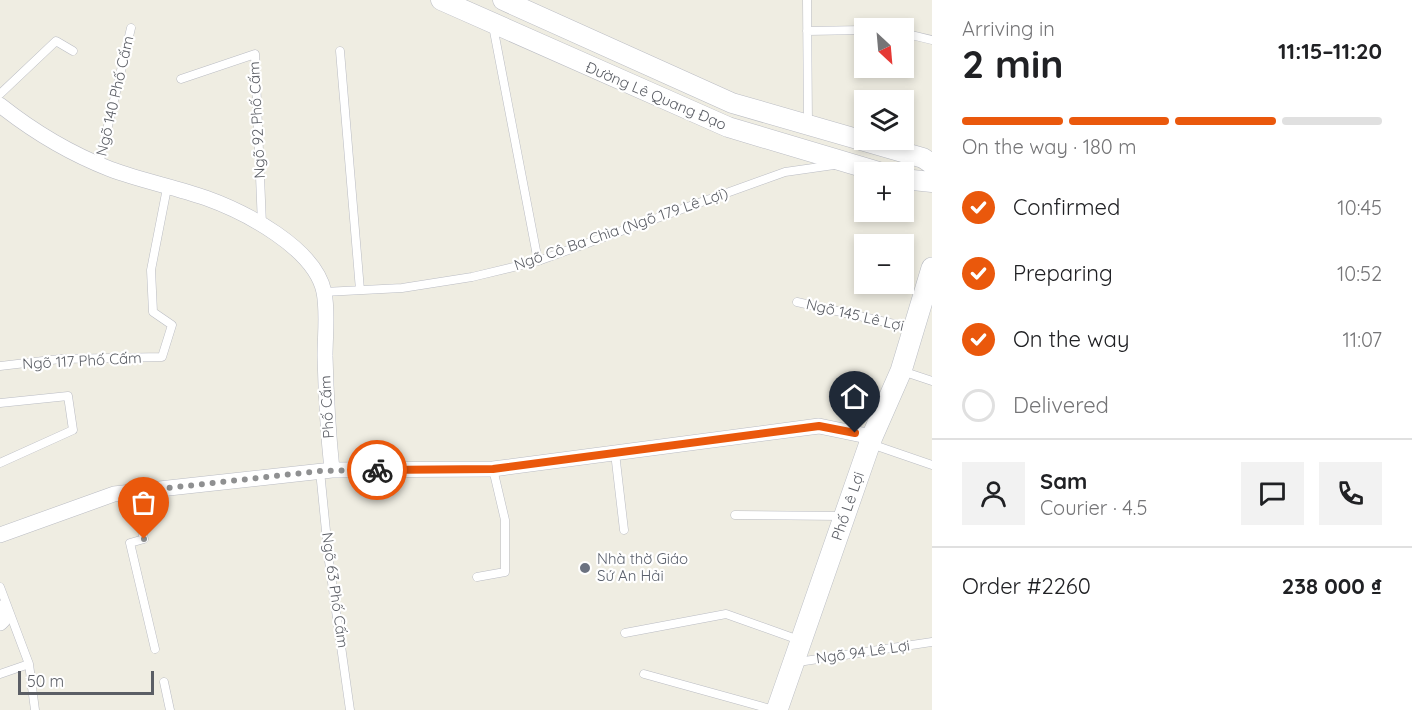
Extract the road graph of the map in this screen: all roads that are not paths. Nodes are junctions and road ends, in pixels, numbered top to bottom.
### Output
1 (441, 0) edge
2 (503, 0) edge
3 (807, 0) edge
4 (492, 24) junction
5 (131, 28) dead end
6 (854, 30) edge
7 (807, 31) junction
8 (914, 36) edge
9 (932, 40) edge
10 (73, 51) dead end
11 (340, 51) dead end
12 (181, 79) dead end
13 (0, 94) edge
14 (0, 105) edge
15 (808, 126) junction
16 (99, 164) junction
17 (845, 164) junction
18 (932, 164) edge
19 (854, 166) edge
20 (914, 180) edge
21 (932, 182) edge
22 (167, 188) junction
23 (262, 225) junction
24 (538, 261) junction
25 (932, 268) edge
26 (360, 290) junction
27 (324, 292) junction
28 (796, 302) dead end
29 (914, 329) junction
30 (0, 366) edge
31 (901, 371) junction
32 (932, 381) edge
33 (0, 403) edge
34 (871, 440) junction
35 (615, 453) junction
36 (0, 464) edge
37 (932, 465) edge
38 (493, 469) junction
39 (326, 470) junction
40 (132, 492) junction
41 (735, 515) dead end
42 (845, 516) junction
43 (624, 530) dead end
44 (0, 536) edge
45 (477, 577) dead end
46 (0, 587) edge
47 (0, 608) edge
48 (0, 623) edge
49 (625, 633) dead end
50 (801, 641) junction
51 (932, 642) edge
52 (155, 650) dead end
53 (793, 662) junction
54 (29, 664) junction
55 (0, 674) edge
56 (644, 674) dead end
57 (164, 682) dead end
58 (35, 710) edge
59 (170, 710) edge
60 (350, 710) edge
61 (775, 710) edge

1 - 4 street, Đường Lê Quang Đạo
2 - 15 street, Đường Lê Quang Đạo
3 - 7 lane
4 - 17 street, Đường Lê Quang Đạo
4 - 24 lane
5 - 16 lane, Ngõ 140 Phố Cấm
6 - 7 lane
7 - 15 lane
8 - 9 lane
10 - 13 lane
11 - 26 lane
12 - 23 lane, Ngõ 92 Phố Cấm
14 - 16 street, Phố Cấm
15 - 18 street, Đường Lê Quang Đạo
16 - 22 street, Phố Cấm
17 - 19 street, Đường Lê Quang Đạo
17 - 24 lane, Ngõ Cô Ba Chìa (Ngõ 179 Lê Lợi)
20 - 21 street
22 - 23 street, Phố Cấm
22 - 30 lane, Ngõ 117 Phố Cấm
23 - 27 street, Phố Cấm
24 - 26 lane, Ngõ Cô Ba Chìa (Ngõ 179 Lê Lợi)
25 - 29 main road, Phố Lê Lợi
26 - 27 lane, Ngõ Cô Ba Chìa (Ngõ 179 Lê Lợi)
27 - 39 street, Phố Cấm
28 - 29 lane, Ngõ 145 Lê Lợi
29 - 31 main road, Phố Lê Lợi
31 - 32 lane
31 - 34 main road, Phố Lê Lợi
33 - 36 lane
34 - 35 street
34 - 37 lane
34 - 42 main road, Phố Lê Lợi
35 - 38 street
35 - 43 lane
38 - 39 street
38 - 45 lane
39 - 40 street
39 - 60 lane, Ngõ 63 Phố Cấm
40 - 44 street
40 - 52 lane
41 - 42 lane
42 - 50 main road, Phố Lê Lợi
46 - 54 lane
47 - 48 street
49 - 50 lane
50 - 53 main road, Phố Lê Lợi
51 - 53 lane, Ngõ 94 Lê Lợi
53 - 61 main road, Phố Lê Lợi
54 - 55 lane
54 - 58 lane
56 - 61 lane
57 - 59 lane

